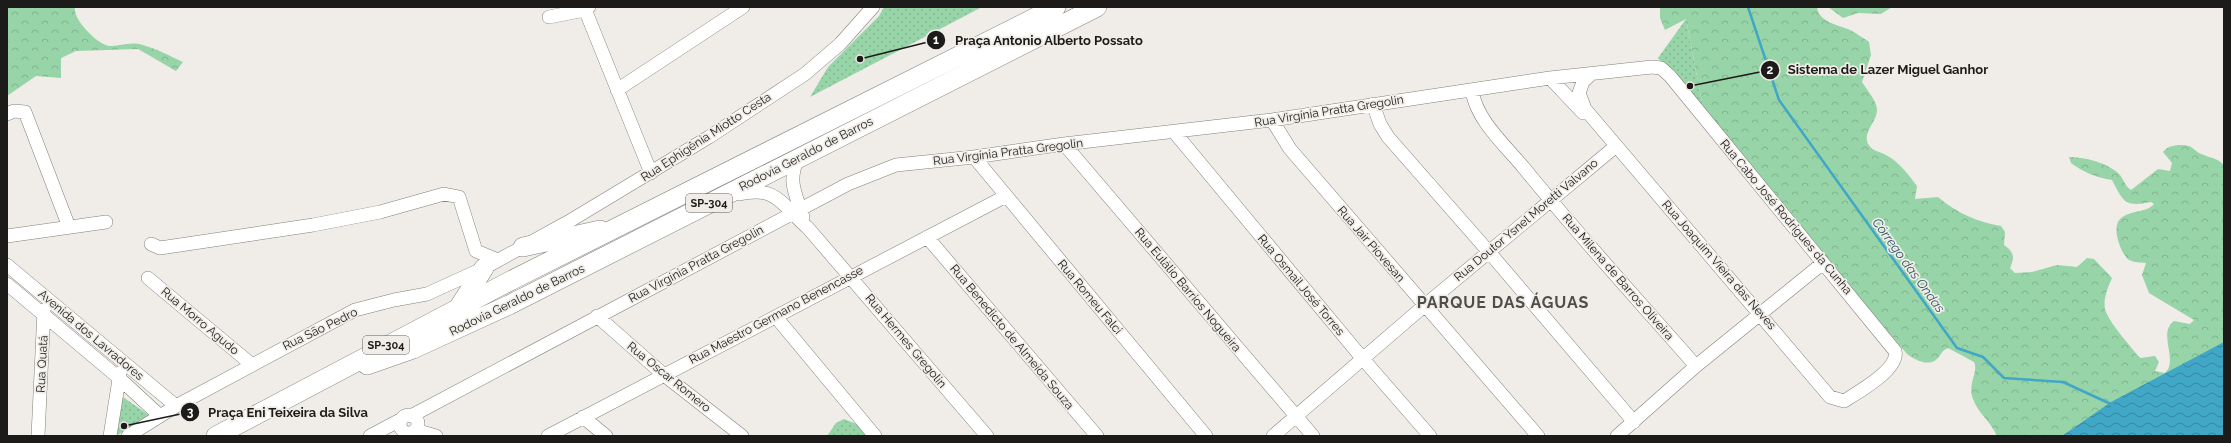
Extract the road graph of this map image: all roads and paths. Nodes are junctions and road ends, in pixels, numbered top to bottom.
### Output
1 (744, 7) edge
2 (873, 7) edge
3 (1036, 7) edge
4 (1056, 7) edge
5 (1097, 7) edge
6 (586, 8) edge
7 (549, 17) dead end
8 (993, 39) junction
9 (1661, 68) joint
10 (1591, 74) junction
11 (1550, 78) junction
12 (617, 90) junction
13 (1472, 91) junction
14 (1373, 104) junction
15 (7, 114) edge
16 (1272, 120) junction
17 (1596, 123) junction
18 (1174, 133) junction
19 (1064, 144) junction
20 (1616, 146) junction
21 (974, 157) junction
22 (798, 158) junction
23 (651, 173) junction
24 (1006, 196) junction
25 (776, 197) junction
26 (718, 198) junction
27 (1550, 200) junction
28 (796, 211) junction
29 (776, 221) junction
30 (106, 222) dead end
31 (630, 222) junction
32 (69, 227) junction
33 (7, 236) edge
34 (927, 237) junction
35 (151, 244) dead end
36 (523, 247) junction
37 (1489, 252) junction
38 (1823, 263) junction
39 (491, 264) junction
40 (7, 265) edge
41 (851, 276) junction
42 (148, 278) dead end
43 (7, 284) edge
44 (41, 293) junction
45 (1424, 306) junction
46 (458, 308) junction
47 (1762, 314) junction
48 (597, 316) junction
49 (45, 317) junction
50 (776, 317) junction
51 (1363, 359) junction
52 (122, 361) junction
53 (251, 364) junction
54 (1696, 366) junction
55 (664, 374) junction
56 (119, 378) junction
57 (314, 382) junction
58 (1844, 401) joint
59 (176, 406) junction
60 (159, 415) junction
61 (406, 417) junction
62 (583, 417) junction
63 (1296, 417) junction
64 (1634, 422) junction
65 (38, 436) edge
66 (110, 436) edge
67 (128, 436) edge
68 (216, 436) edge
69 (370, 436) edge
70 (436, 436) edge
71 (548, 436) edge
72 (606, 436) edge
73 (742, 436) edge
74 (875, 436) edge
75 (987, 436) edge
76 (1097, 436) edge
77 (1206, 436) edge
78 (1273, 436) edge
79 (1313, 436) edge
80 (1430, 436) edge
81 (1538, 436) edge
82 (1618, 436) edge

1 - 12 street
2 - 23 street, Rua Ephigênia Miotto Cesta
3 - 8 highway
4 - 8 highway, Rodovia Geraldo de Barros / SP-304
5 - 22 highway, Rodovia Geraldo de Barros / SP-304
6 - 7 street
6 - 12 street
8 - 31 highway, Rodovia Geraldo de Barros / SP-304
9 - 10 street, Rua Virgínia Pratta Gregolin
9 - 38 street, Rua Cabo José Rodrigues da Cunha
10 - 11 street, Rua Virgínia Pratta Gregolin
10 - 17 street, Rua Joaquim Vieira das Neves
11 - 13 street, Rua Virgínia Pratta Gregolin
11 - 17 street, Rua Joaquim Vieira das Neves
12 - 23 street
13 - 14 street, Rua Virgínia Pratta Gregolin
13 - 27 street, Rua Milena de Barros Oliveira
14 - 16 street, Rua Virgínia Pratta Gregolin
14 - 37 street
15 - 32 street
16 - 18 street, Rua Virgínia Pratta Gregolin
16 - 45 street, Rua Jair Piovesan
17 - 20 street, Rua Joaquim Vieira das Neves
18 - 19 street, Rua Virgínia Pratta Gregolin
18 - 51 street, Rua Osmail José Torres
19 - 21 street, Rua Virgínia Pratta Gregolin
19 - 63 street, Rua Eulálio Barrios Nogueira
20 - 27 street, Rua Doutor Ysnel Moretti Valvano
20 - 47 street, Rua Joaquim Vieira das Neves
21 - 24 street, Rua Romeu Falci
21 - 28 street, Rua Virgínia Pratta Gregolin
22 - 26 highway, Rodovia Geraldo de Barros / SP-304
22 - 28 street, Rua Hermes Gregolin
23 - 36 street, Rua Ephigênia Miotto Cesta
24 - 34 street, Rua Maestro Germano Benencasse
24 - 77 street, Rua Romeu Falci
25 - 26 street, Rua Hermes Gregolin
25 - 28 street, Rua Hermes Gregolin
25 - 29 street
26 - 57 highway, Rodovia Geraldo de Barros / SP-304
27 - 37 street, Rua Doutor Ysnel Moretti Valvano
27 - 54 street, Rua Milena de Barros Oliveira
28 - 29 street, Rua Virgínia Pratta Gregolin
28 - 41 street, Rua Hermes Gregolin
29 - 48 street, Rua Virgínia Pratta Gregolin
30 - 32 street
31 - 36 highway
31 - 46 highway, Rodovia Geraldo de Barros / SP-304
32 - 33 street
34 - 41 street, Rua Maestro Germano Benencasse
34 - 76 street, Rua Benedicto de Almeida Souza
35 - 39 street
36 - 39 street, Rua São Pedro
37 - 45 street, Rua Doutor Ysnel Moretti Valvano
37 - 64 street
38 - 47 street
38 - 58 street, Rua Cabo José Rodrigues da Cunha
39 - 46 highway
39 - 53 street, Rua São Pedro
40 - 44 street, Avenida dos Lavradores
41 - 50 street, Rua Maestro Germano Benencasse
41 - 75 street, Rua Hermes Gregolin
42 - 53 street, Rua Morro Agudo
43 - 49 street, Avenida dos Lavradores
44 - 49 street, Rua Quatá
44 - 52 street, Avenida dos Lavradores
45 - 51 street, Rua Doutor Ysnel Moretti Valvano
45 - 81 street, Rua Jair Piovesan
46 - 57 highway, Rodovia Geraldo de Barros / SP-304
47 - 54 street
47 - 58 street, Rua Joaquim Vieira das Neves
48 - 55 street, Rua Oscar Romero
48 - 61 street, Rua Virgínia Pratta Gregolin
49 - 56 street, Avenida dos Lavradores
49 - 65 street, Rua Quatá
50 - 55 street, Rua Maestro Germano Benencasse
50 - 74 street
51 - 63 street, Rua Doutor Ysnel Moretti Valvano
51 - 80 street, Rua Osmail José Torres
52 - 56 street
52 - 59 street, Avenida dos Lavradores
53 - 59 street, Rua São Pedro
54 - 64 street
55 - 62 street, Rua Maestro Germano Benencasse
55 - 73 street, Rua Oscar Romero
56 - 60 street, Avenida dos Lavradores
56 - 66 street
57 - 68 highway, Rodovia Geraldo de Barros / SP-304
59 - 60 street, Rua São Pedro
60 - 67 street, Rua São Pedro
61 - 69 street, Rua Virgínia Pratta Gregolin
61 - 70 street
62 - 71 street, Rua Maestro Germano Benencasse
62 - 72 street
63 - 78 street, Rua Doutor Ysnel Moretti Valvano
63 - 79 street, Rua Eulálio Barrios Nogueira
64 - 82 street

